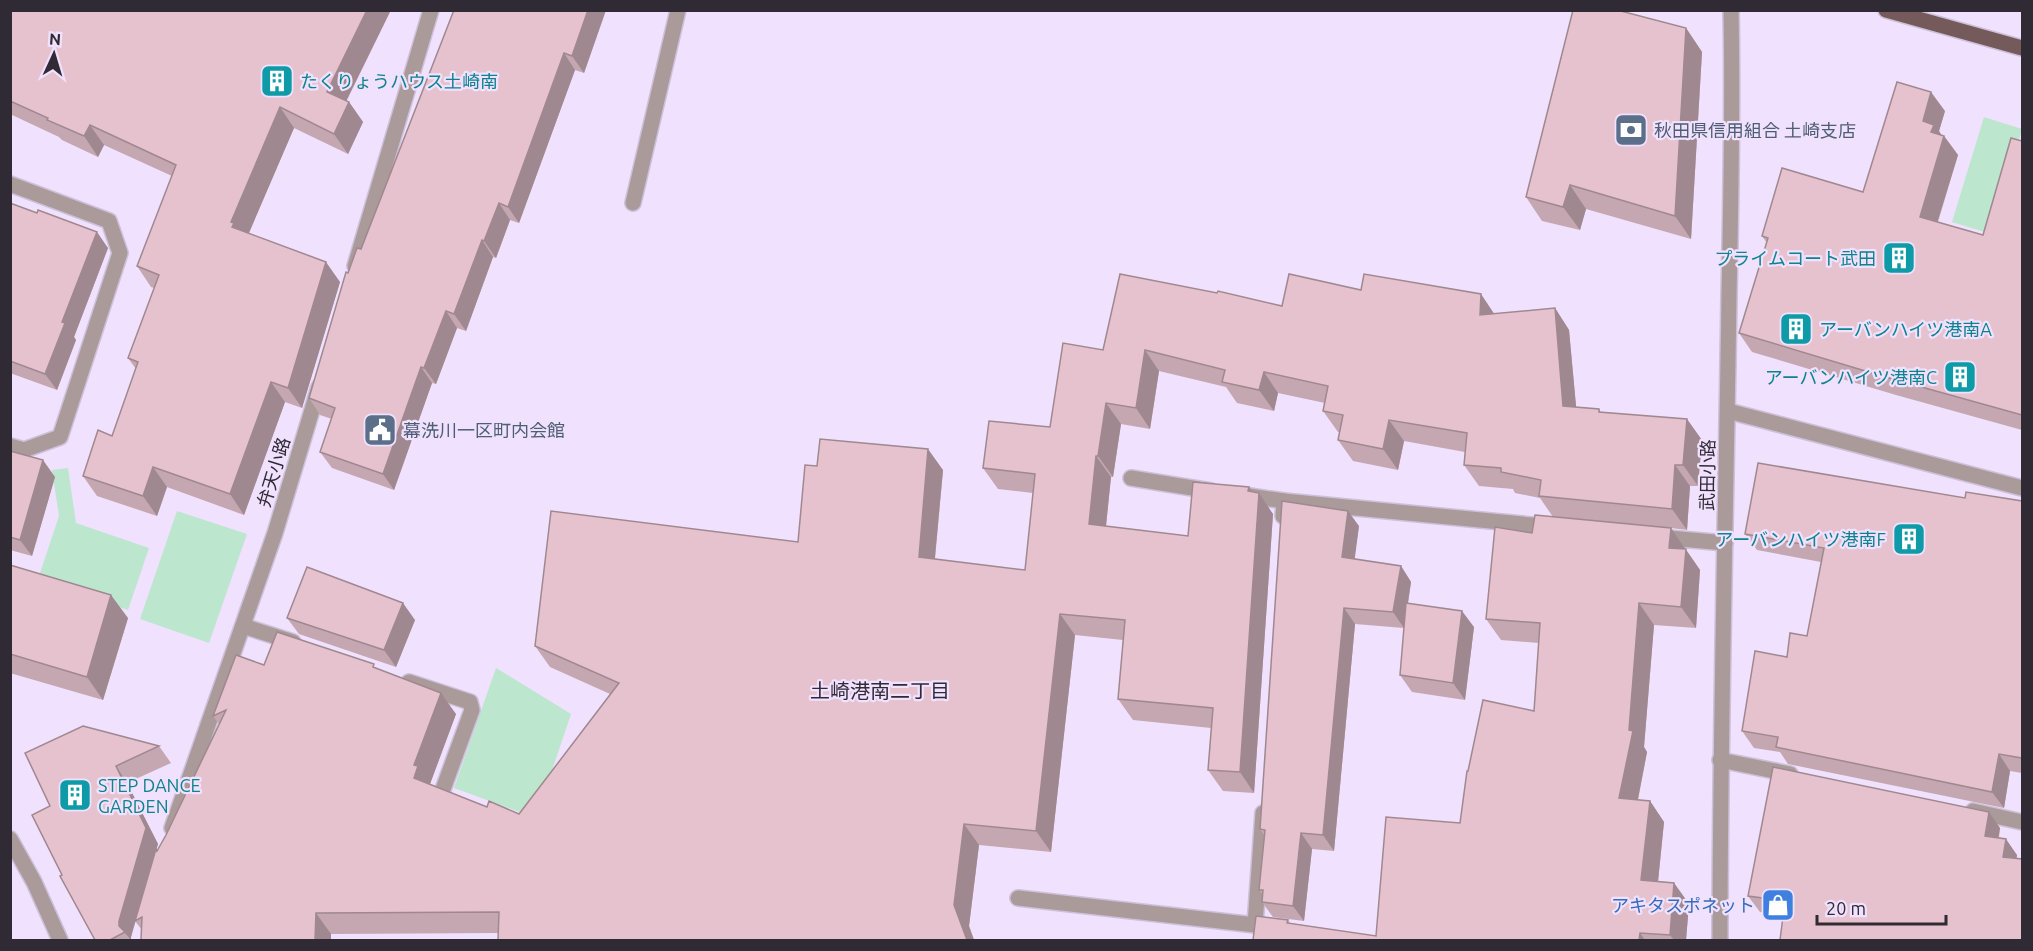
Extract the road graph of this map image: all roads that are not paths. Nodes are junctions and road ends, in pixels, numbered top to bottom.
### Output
1 (431, 10) edge
2 (678, 10) edge
3 (1731, 10) edge
4 (1886, 10) edge
5 (2022, 48) edge
6 (10, 184) edge
7 (633, 203) dead end
8 (350, 284) edge
9 (323, 374) edge
10 (1728, 411) junction
11 (10, 446) edge
12 (1131, 478) dead end
13 (2022, 488) edge
14 (1284, 501) junction
15 (1570, 528) edge
16 (1642, 535) edge
17 (1282, 537) edge
18 (1725, 543) junction
19 (243, 626) junction
20 (311, 649) edge
21 (390, 675) edge
22 (1720, 760) junction
23 (1802, 777) edge
24 (442, 792) edge
25 (1264, 796) edge
26 (1953, 807) edge
27 (2022, 822) edge
28 (10, 839) edge
29 (167, 845) edge
30 (1018, 898) dead end
31 (1256, 925) junction
32 (1277, 928) edge
33 (60, 940) edge
34 (1720, 940) edge

1 - 8 street
2 - 7 street
3 - 10 street, 武田小路
4 - 5 main road
6 - 11 street
9 - 19 street, 弁天小路
10 - 13 street
10 - 18 street, 武田小路
12 - 14 street
14 - 15 street
14 - 17 street
16 - 18 street
18 - 22 street, 武田小路
19 - 20 street
19 - 29 street, 弁天小路
21 - 24 street
22 - 23 street
22 - 34 street, 武田小路
25 - 31 street
26 - 27 street
28 - 33 street
30 - 31 street
31 - 32 street

